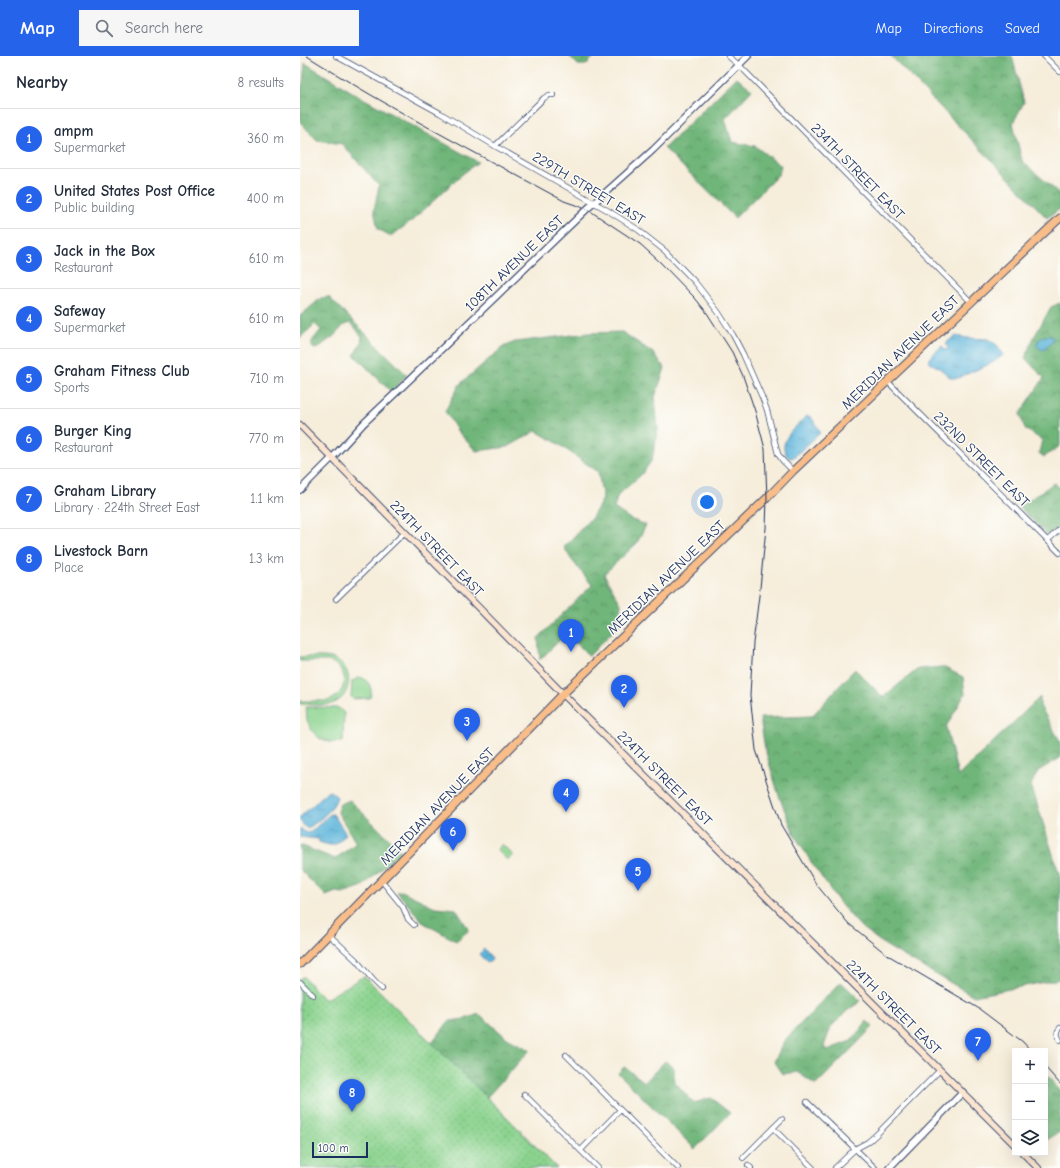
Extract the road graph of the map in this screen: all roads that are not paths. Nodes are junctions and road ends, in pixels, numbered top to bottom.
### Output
1 (336, 56) edge
2 (728, 56) edge
3 (748, 56) edge
4 (1044, 56) edge
5 (739, 65) junction
6 (1060, 72) edge
7 (553, 94) dead end
8 (495, 146) junction
9 (595, 203) junction
10 (1060, 218) edge
11 (971, 302) junction
12 (888, 382) junction
13 (300, 425) edge
14 (332, 458) junction
15 (793, 471) junction
16 (300, 490) edge
17 (1060, 529) edge
18 (404, 532) junction
19 (1048, 540) junction
20 (1060, 553) edge
21 (336, 599) dead end
22 (563, 694) junction
23 (382, 881) junction
24 (414, 925) dead end
25 (329, 934) junction
26 (300, 964) edge
27 (300, 982) edge
28 (382, 989) dead end
29 (313, 995) dead end
30 (1060, 1028) edge
31 (1060, 1040) edge
32 (566, 1056) dead end
33 (940, 1070) junction
34 (962, 1092) junction
35 (524, 1094) dead end
36 (807, 1102) dead end
37 (620, 1110) junction
38 (782, 1119) dead end
39 (773, 1128) junction
40 (1012, 1142) edge
41 (581, 1150) junction
42 (855, 1150) junction
43 (1026, 1156) edge
44 (743, 1158) dead end
45 (598, 1168) edge
46 (678, 1168) edge
47 (813, 1168) edge
48 (835, 1168) edge
49 (875, 1168) edge
50 (889, 1168) edge
51 (1038, 1168) edge

1 - 8 street, 229TH STREET EAST
2 - 5 street, 234TH STREET EAST
3 - 5 street, 108TH AVENUE EAST
4 - 6 street
5 - 9 street, 108TH AVENUE EAST
5 - 11 street, 234TH STREET EAST
7 - 8 street
8 - 9 street, 229TH STREET EAST
9 - 14 street, 108TH AVENUE EAST
9 - 15 street, 229TH STREET EAST
10 - 11 main road, MERIDIAN AVENUE EAST
11 - 12 main road, MERIDIAN AVENUE EAST
12 - 15 main road, MERIDIAN AVENUE EAST
12 - 19 street, 232ND STREET EAST
13 - 14 main road, 224TH STREET EAST
14 - 16 street, 108TH AVENUE EAST
14 - 18 main road, 224TH STREET EAST
15 - 22 main road, MERIDIAN AVENUE EAST
17 - 19 street
18 - 21 street
18 - 22 main road, 224TH STREET EAST
19 - 20 street, 232ND STREET EAST
22 - 23 main road, MERIDIAN AVENUE EAST
22 - 33 main road, 224TH STREET EAST
23 - 24 street
23 - 25 main road, MERIDIAN AVENUE EAST
25 - 26 main road, MERIDIAN AVENUE EAST
25 - 28 street
27 - 29 street
30 - 31 street
32 - 37 street
33 - 34 main road, 224TH STREET EAST
33 - 42 street
34 - 40 main road, 224TH STREET EAST
34 - 50 street
35 - 41 street
36 - 42 street
37 - 41 street
37 - 46 street
38 - 39 street
39 - 44 street
39 - 47 street
41 - 45 street
42 - 48 street
42 - 49 street
43 - 51 main road

